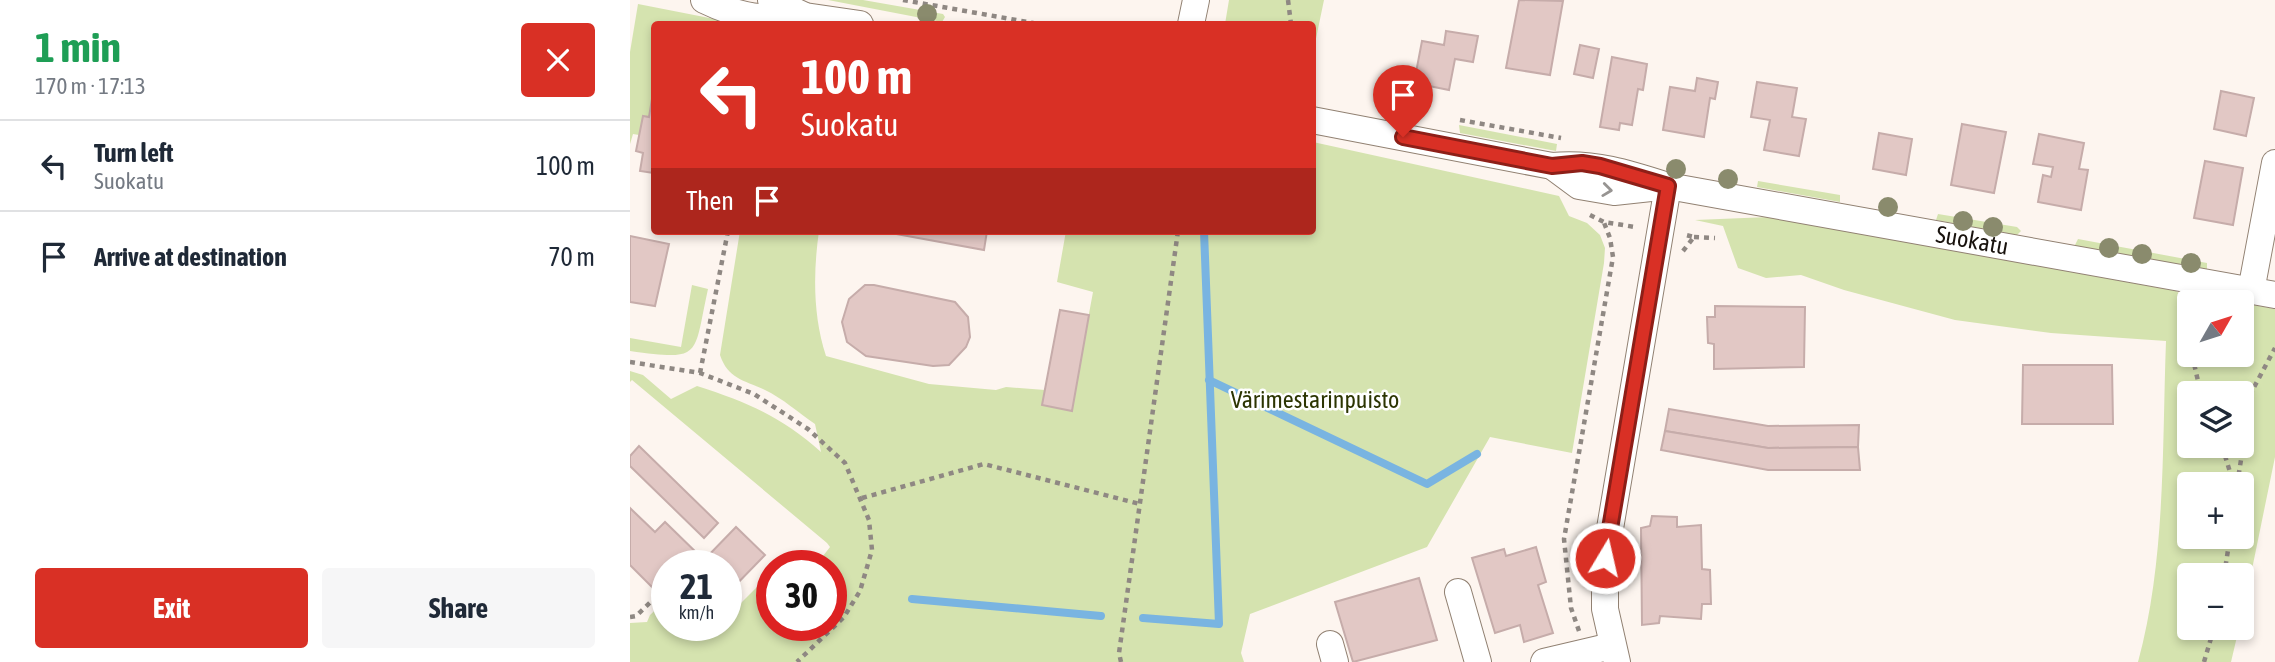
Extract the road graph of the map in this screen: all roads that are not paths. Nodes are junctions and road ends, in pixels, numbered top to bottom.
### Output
1 (704, 0) edge
2 (771, 0) edge
3 (1196, 0) edge
4 (805, 16) junction
5 (839, 21) edge
6 (1192, 21) edge
7 (1316, 121) edge
8 (2275, 163) edge
9 (1552, 166) junction
10 (1668, 186) junction
11 (2263, 293) edge
12 (1458, 592) dead end
13 (1615, 654) edge
14 (1474, 661) edge
15 (1545, 662) edge

1 - 4 street
2 - 4 street
3 - 6 street
4 - 5 street
7 - 9 street, Suokatu
8 - 11 street
9 - 10 street, Suokatu
9 -> 10 street, Suokatu
10 - 11 street, Suokatu
10 - 13 street
12 - 14 street
13 - 15 street

